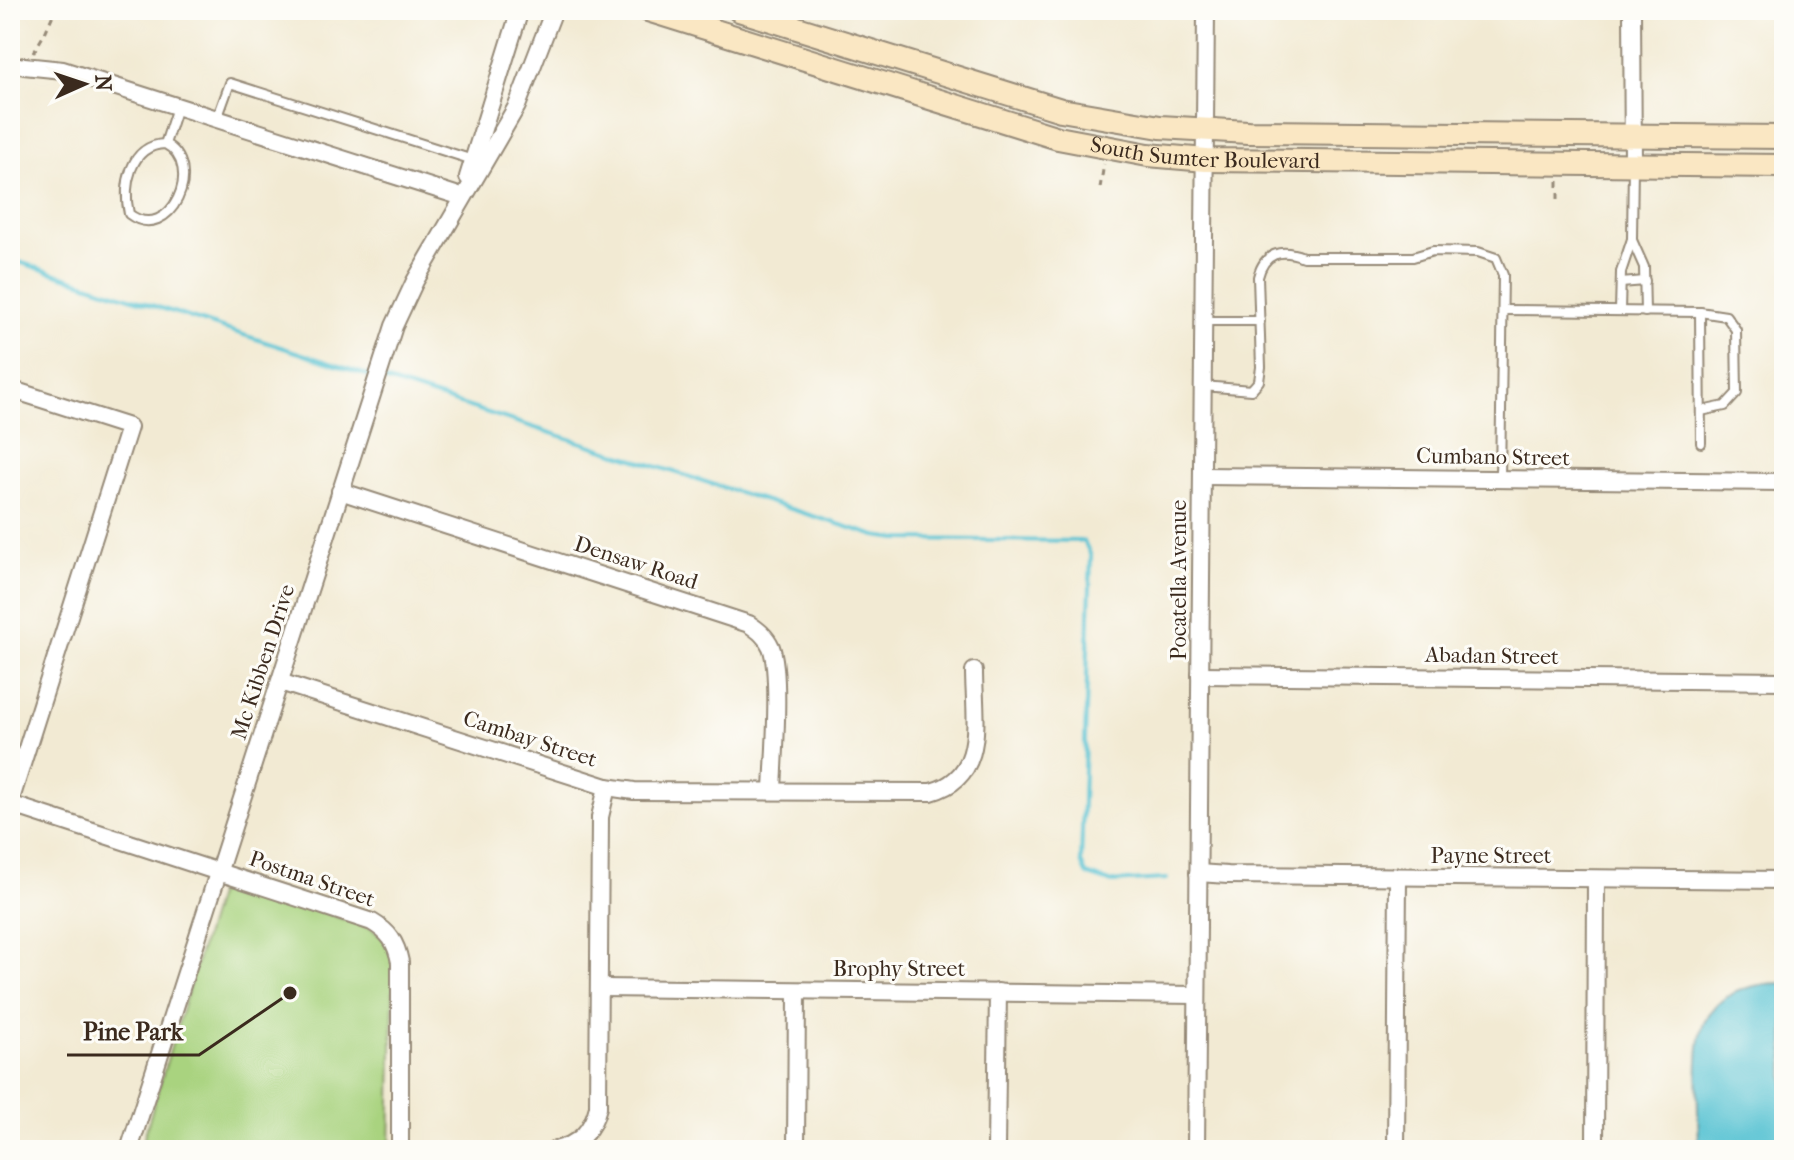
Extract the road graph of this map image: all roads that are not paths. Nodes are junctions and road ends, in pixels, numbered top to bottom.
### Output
1 (520, 10) edge
2 (554, 10) edge
3 (648, 10) edge
4 (739, 10) edge
5 (1206, 10) edge
6 (1632, 10) edge
7 (24, 66) road end
8 (177, 107) junction
9 (217, 119) junction
10 (1207, 131) junction
11 (1633, 136) junction
12 (1784, 137) edge
13 (165, 144) junction
14 (474, 160) junction
15 (1206, 160) junction
16 (1633, 164) junction
17 (1784, 166) edge
18 (462, 197) junction
19 (1632, 239) junction
20 (1645, 281) junction
21 (1621, 283) junction
22 (1503, 310) junction
23 (1620, 311) junction
24 (1645, 312) junction
25 (1700, 312) junction
26 (1204, 321) junction
27 (1260, 321) junction
28 (1203, 386) junction
29 (10, 389) edge
30 (1701, 411) junction
31 (1701, 443) dead end
32 (1202, 476) junction
33 (1500, 479) junction
34 (1784, 482) edge
35 (340, 491) junction
36 (974, 671) dead end
37 (1200, 675) junction
38 (1784, 681) edge
39 (280, 682) junction
40 (607, 787) junction
41 (773, 791) junction
42 (10, 803) edge
43 (218, 870) junction
44 (1198, 873) junction
45 (1398, 877) junction
46 (1596, 879) junction
47 (1784, 880) edge
48 (600, 988) junction
49 (797, 991) junction
50 (998, 992) junction
51 (1197, 995) junction
52 (129, 1150) edge
53 (400, 1150) edge
54 (555, 1150) edge
55 (796, 1150) edge
56 (996, 1150) edge
57 (1196, 1150) edge
58 (1396, 1150) edge
59 (1595, 1150) edge

1 - 14 street, Mc Kibben Drive
2 - 18 street, Mc Kibben Drive
3 - 15 main road, South Sumter Boulevard
4 - 10 main road, South Sumter Boulevard
5 - 10 street, Pocatella Avenue
6 - 11 street
7 - 8 street
8 - 9 street
8 - 13 lane
9 - 14 lane
9 - 18 street
10 - 11 main road, South Sumter Boulevard
10 - 15 street, Pocatella Avenue
11 - 12 main road, South Sumter Boulevard
11 - 16 street
13 - 13 lane
14 - 18 street, Mc Kibben Drive
15 - 16 main road, South Sumter Boulevard
15 - 26 street, Pocatella Avenue
16 - 17 main road, South Sumter Boulevard
16 - 19 lane
18 - 35 street, Mc Kibben Drive
19 - 20 lane
19 - 21 lane
20 - 21 lane
20 - 24 lane
21 - 23 lane
22 - 23 lane
22 - 27 lane
22 - 33 lane
23 - 24 lane
24 - 25 lane
25 - 30 lane
25 - 30 lane
26 - 27 lane
26 - 28 street, Pocatella Avenue
27 - 28 lane
28 - 32 street, Pocatella Avenue
29 - 42 street
30 - 31 lane
32 - 33 street, Cumbano Street
32 - 37 street, Pocatella Avenue
33 - 34 street, Cumbano Street
35 - 39 street, Mc Kibben Drive
35 - 41 street, Densaw Road
36 - 41 street, Cambay Street
37 - 38 street, Abadan Street
37 - 44 street, Pocatella Avenue
39 - 40 street, Cambay Street
39 - 43 street, Mc Kibben Drive
40 - 41 street, Cambay Street
40 - 48 street
42 - 43 street, Postma Street
43 - 52 street, Mc Kibben Drive
43 - 53 street, Postma Street
44 - 45 street, Payne Street
44 - 51 street, Pocatella Avenue
45 - 46 street, Payne Street
45 - 58 street
46 - 47 street, Payne Street
46 - 59 street
48 - 49 street, Brophy Street
48 - 54 street
49 - 50 street, Brophy Street
49 - 55 street
50 - 51 street, Brophy Street
50 - 56 street
51 - 57 street, Pocatella Avenue

